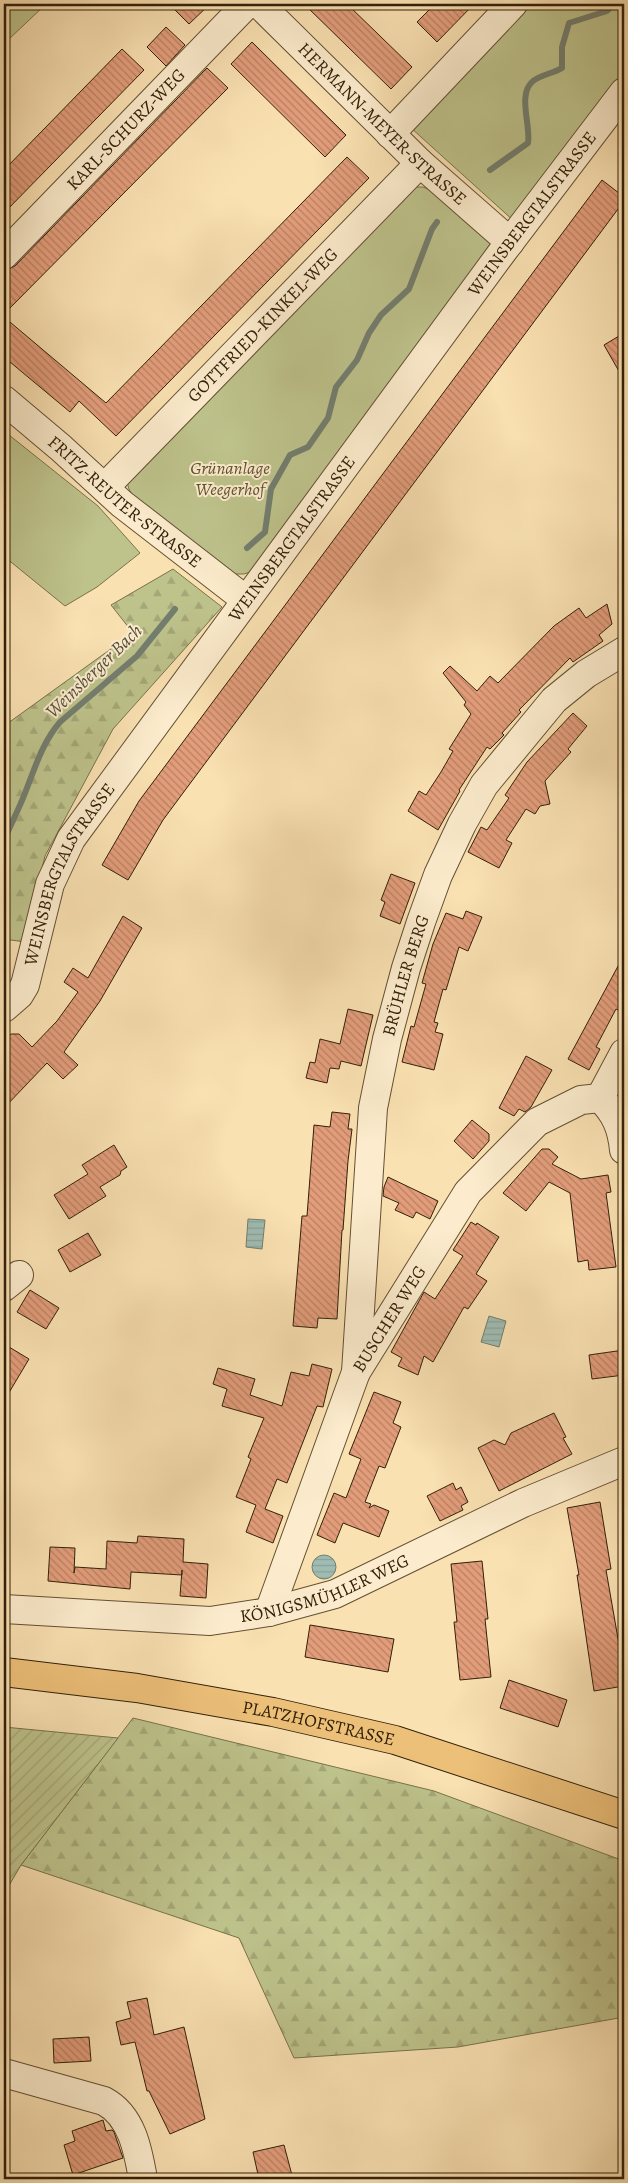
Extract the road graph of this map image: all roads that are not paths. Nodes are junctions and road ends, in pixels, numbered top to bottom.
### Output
1 (247, 4) edge
2 (259, 4) edge
3 (514, 4) edge
4 (624, 92) edge
5 (390, 134) junction
6 (420, 163) junction
7 (510, 242) junction
8 (4, 255) edge
9 (4, 400) edge
10 (105, 487) junction
11 (246, 600) junction
12 (624, 651) edge
13 (4, 1008) edge
14 (624, 1053) edge
15 (600, 1098) junction
16 (624, 1150) edge
17 (356, 1372) junction
18 (624, 1461) edge
19 (4, 1609) edge
20 (269, 1612) junction
21 (4, 1672) edge
22 (624, 1815) edge
23 (4, 2072) edge
24 (143, 2179) edge

1 - 8 street, KARL-SCHURZ-WEG
2 - 5 street, HERMANN-MEYER-STRASSE
3 - 5 street
4 - 7 street, WEINSBERGTALSTRASSE
5 - 6 street, HERMANN-MEYER-STRASSE
6 - 7 street, HERMANN-MEYER-STRASSE
6 - 10 street, GOTTFRIED-KINKEL-WEG
7 - 11 street, WEINSBERGTALSTRASSE
9 - 10 street, FRITZ-REUTER-STRASSE
10 - 11 street, FRITZ-REUTER-STRASSE
11 - 13 street, WEINSBERGTALSTRASSE
12 - 17 street, BRÜHLER BERG
14 - 15 street
15 - 16 street
15 - 17 street, BUSCHER WEG
17 - 20 street, BUSCHER WEG
18 - 20 street, KÖNIGSMÜHLER WEG
19 - 20 street, KÖNIGSMÜHLER WEG
21 - 22 main road, PLATZHOFSTRASSE
23 - 24 street

